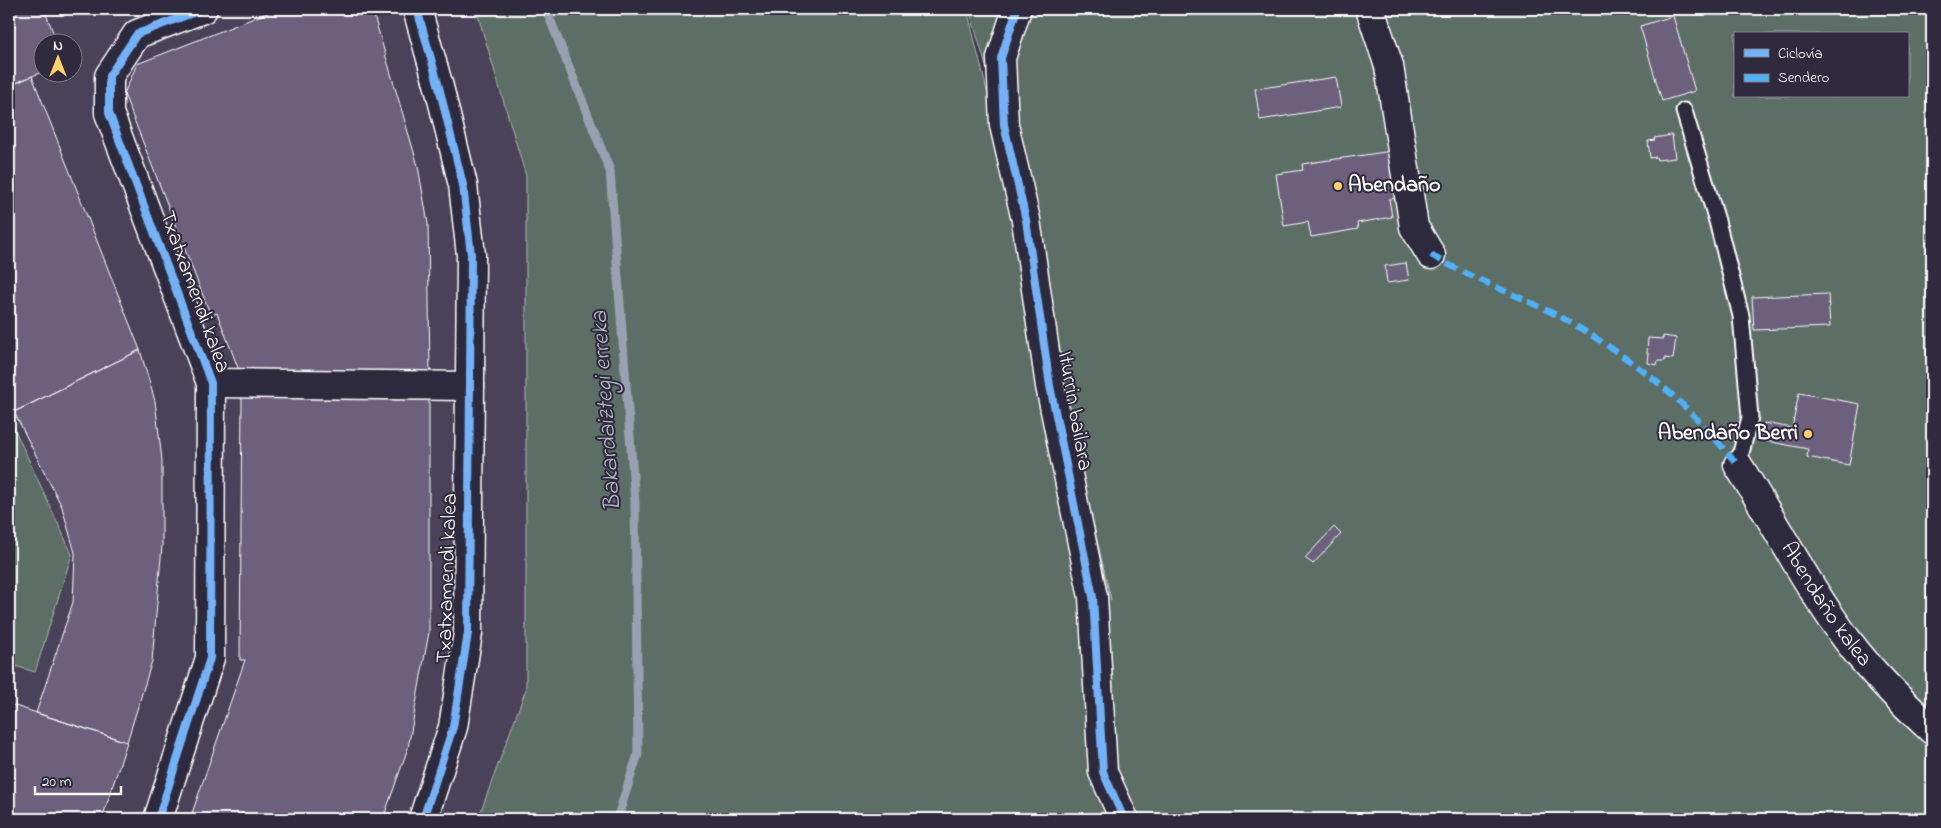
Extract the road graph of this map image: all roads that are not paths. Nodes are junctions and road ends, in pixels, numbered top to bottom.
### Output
1 (202, 9) edge
2 (417, 9) edge
3 (1017, 9) edge
4 (1370, 9) edge
5 (1684, 111) dead end
6 (1431, 255) dead end
7 (211, 384) junction
8 (470, 386) junction
9 (1738, 465) joint
10 (1932, 730) edge
11 (158, 819) edge
12 (423, 819) edge
13 (1124, 819) edge

1 - 7 street, Txatxamendi kalea
2 - 8 street, Txatxamendi kalea
3 - 13 street, Iturrin bailara
4 - 6 street
5 - 9 lane
7 - 8 street
7 - 11 street, Txatxamendi kalea
8 - 12 street, Txatxamendi kalea
9 - 10 street, Abendaño kalea

